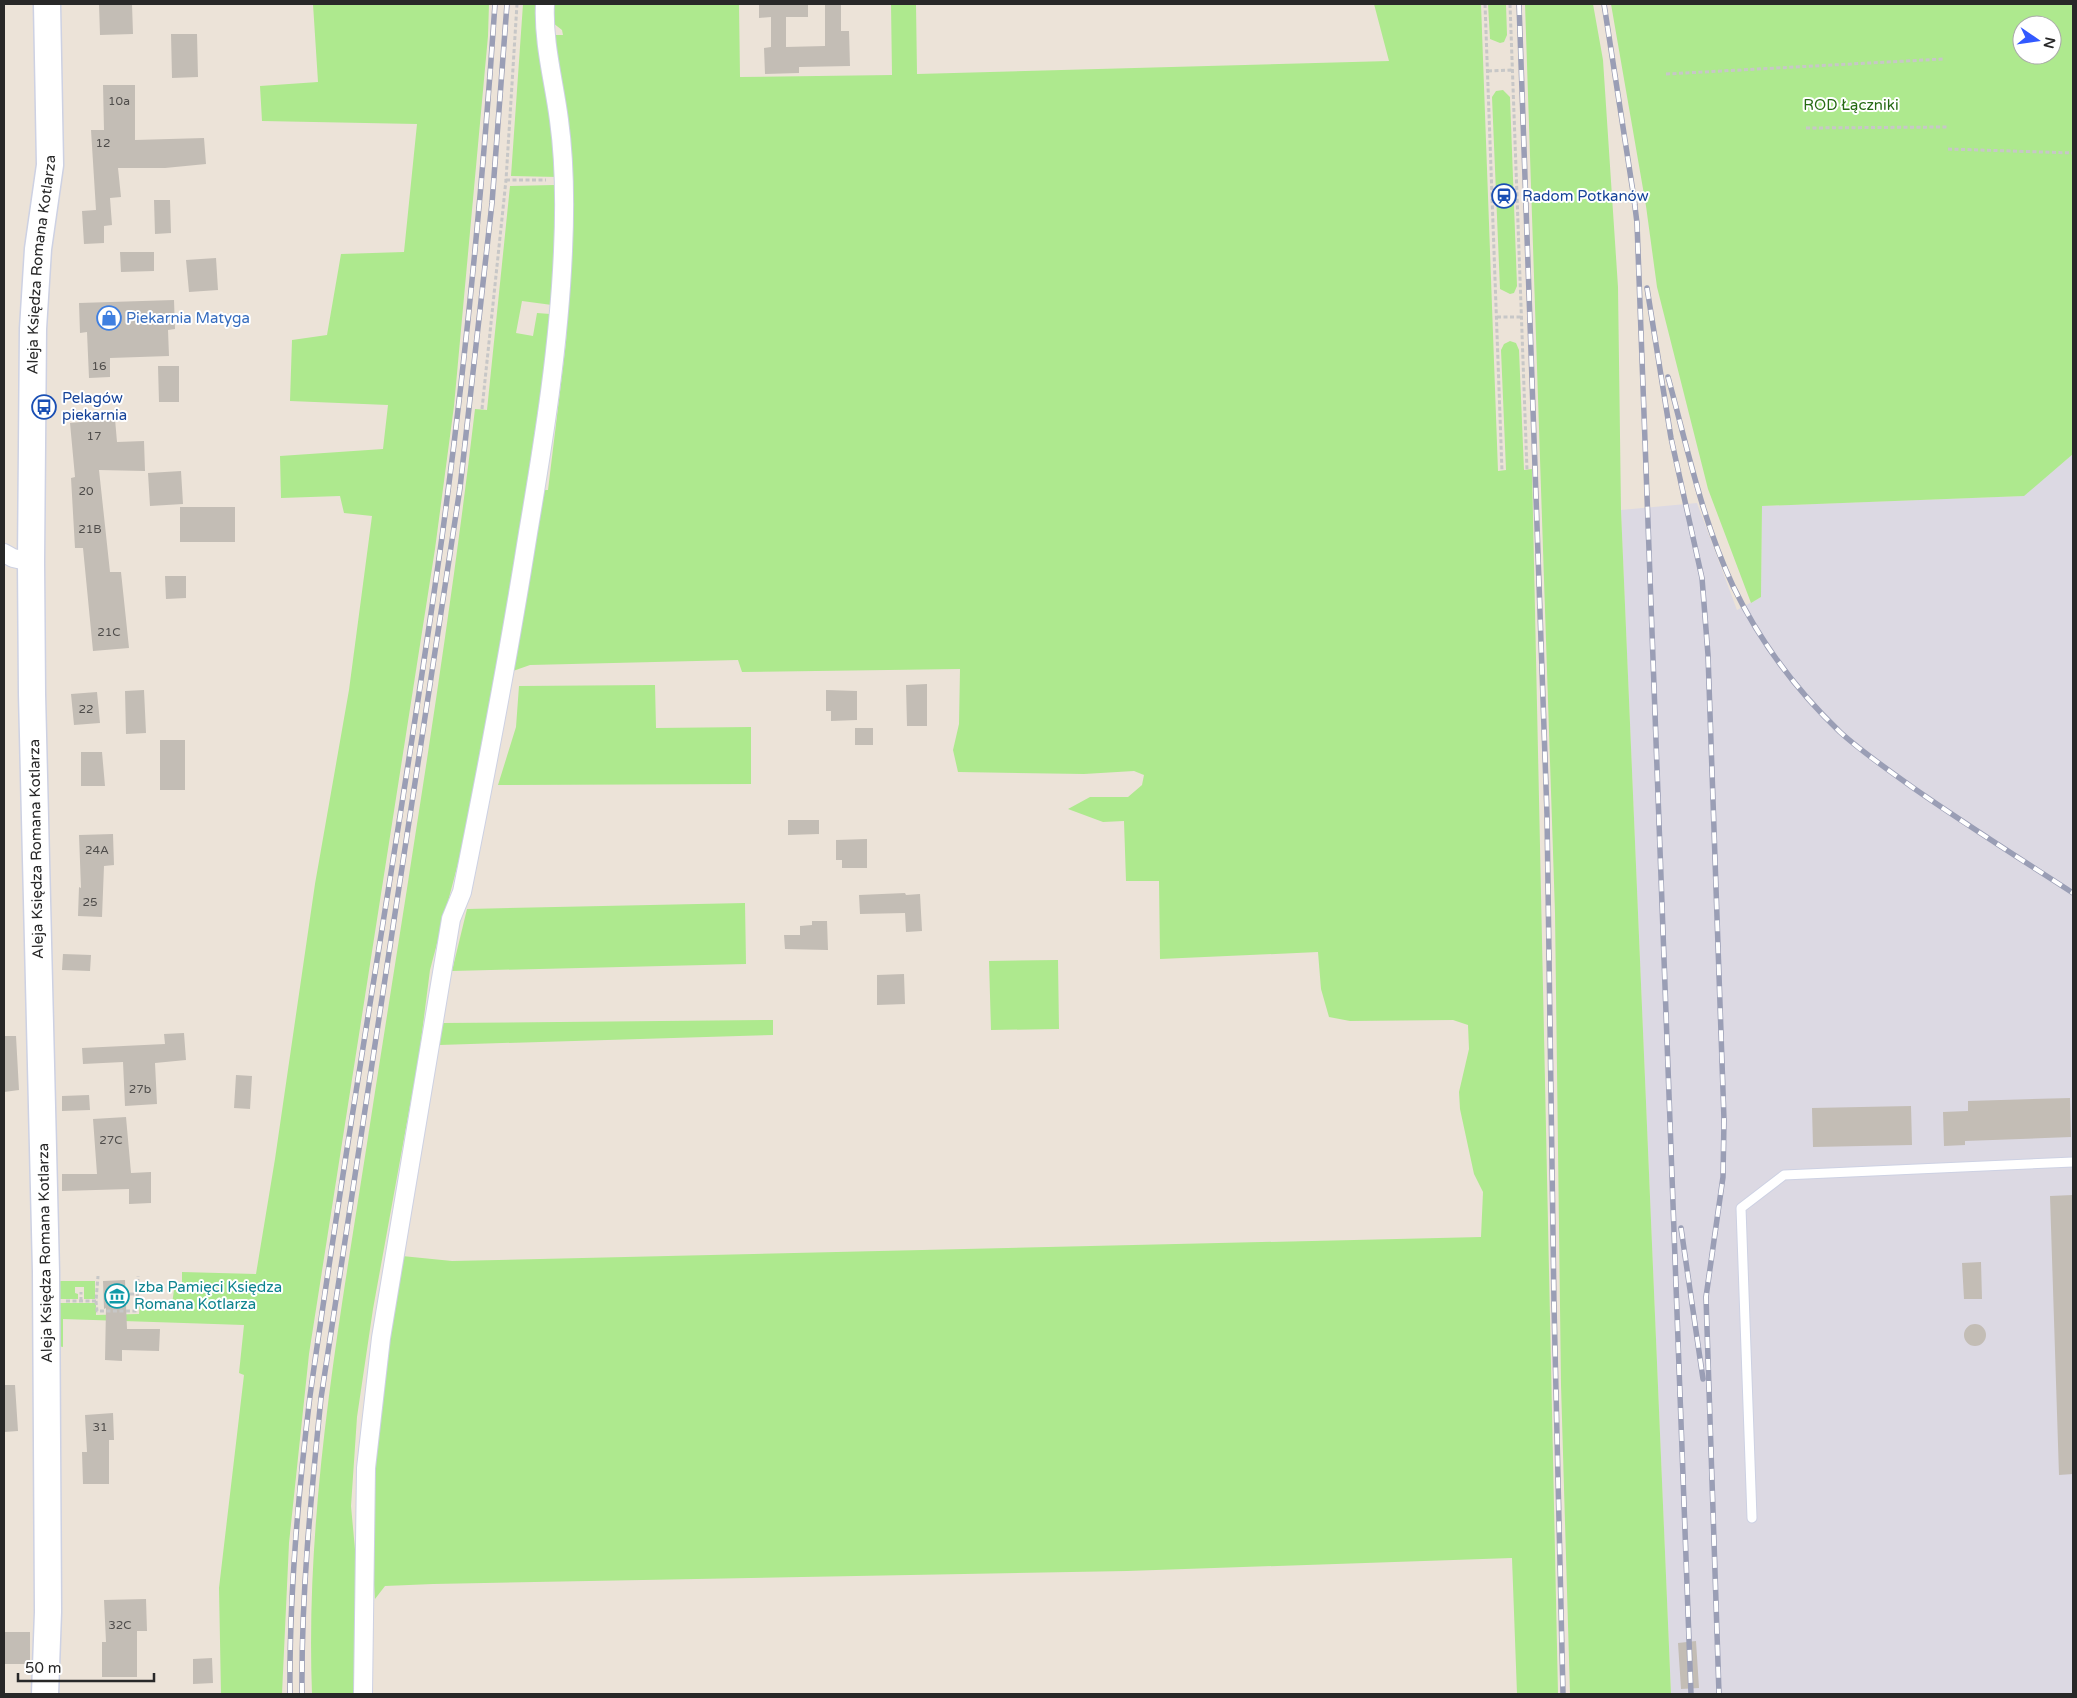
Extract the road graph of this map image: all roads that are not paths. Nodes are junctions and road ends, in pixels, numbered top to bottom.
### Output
1 (47, 4) edge
2 (545, 4) edge
3 (4, 553) edge
4 (31, 562) junction
5 (2073, 1162) edge
6 (1752, 1518) dead end
7 (45, 1694) edge
8 (363, 1694) edge

1 - 4 street, Aleja Księdza Romana Kotlarza
2 - 8 street
3 - 4 street
4 - 7 street, Aleja Księdza Romana Kotlarza
5 - 6 lane

